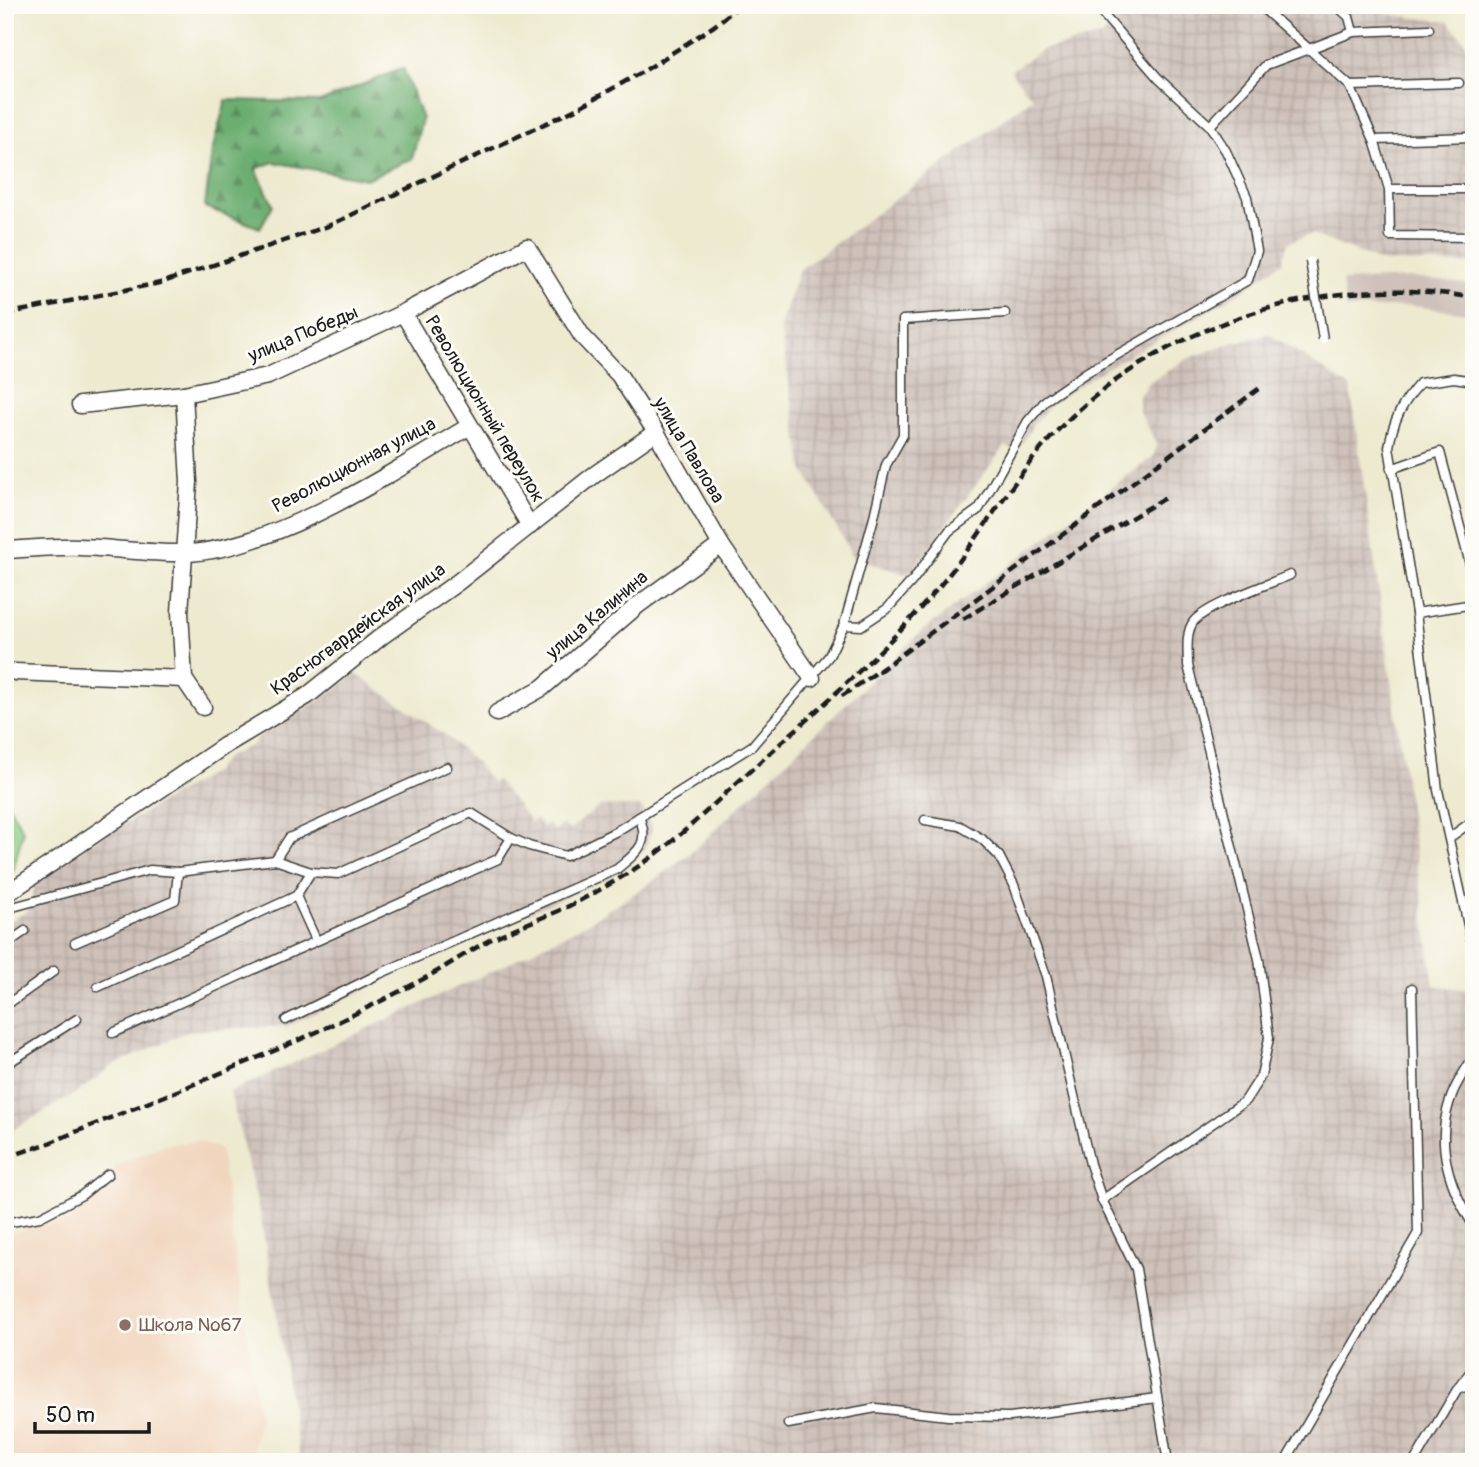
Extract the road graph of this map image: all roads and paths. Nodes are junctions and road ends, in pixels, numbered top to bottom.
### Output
1 (1095, 5) edge
2 (1259, 5) edge
3 (1336, 5) edge
4 (1429, 29) dead end
5 (1353, 32) junction
6 (1309, 49) junction
7 (1460, 83) dead end
8 (1350, 86) junction
9 (1210, 127) junction
10 (1474, 138) edge
11 (1374, 140) junction
12 (1389, 189) junction
13 (1474, 189) edge
14 (1474, 237) edge
15 (527, 247) joint
16 (1310, 261) dead end
17 (403, 313) junction
18 (1005, 313) dead end
19 (1323, 339) dead end
20 (1474, 381) edge
21 (184, 394) junction
22 (80, 405) dead end
23 (470, 426) junction
24 (656, 432) junction
25 (1391, 469) junction
26 (530, 526) junction
27 (721, 545) junction
28 (5, 550) edge
29 (186, 553) junction
30 (1290, 575) dead end
31 (1474, 579) edge
32 (1474, 604) edge
33 (1416, 612) junction
34 (844, 625) junction
35 (15, 672) dead end
36 (812, 678) junction
37 (184, 679) junction
38 (203, 707) dead end
39 (497, 713) dead end
40 (447, 767) dead end
41 (639, 817) junction
42 (925, 820) dead end
43 (1474, 820) edge
44 (512, 838) junction
45 (1449, 838) junction
46 (275, 860) junction
47 (178, 872) junction
48 (311, 872) junction
49 (5, 895) edge
50 (296, 896) junction
51 (5, 906) edge
52 (25, 931) dead end
53 (316, 940) junction
54 (75, 943) dead end
55 (5, 945) edge
56 (1474, 952) edge
57 (54, 971) dead end
58 (98, 987) dead end
59 (1412, 988) dead end
60 (5, 1006) edge
61 (77, 1019) dead end
62 (286, 1020) dead end
63 (113, 1033) dead end
64 (1474, 1056) edge
65 (5, 1065) edge
66 (108, 1174) dead end
67 (1102, 1200) junction
68 (5, 1223) edge
69 (1474, 1226) edge
70 (1474, 1367) edge
71 (1474, 1384) edge
72 (1458, 1388) junction
73 (1157, 1398) junction
74 (788, 1424) dead end
75 (1168, 1462) edge
76 (1285, 1462) edge
77 (1414, 1462) edge

1 - 9 lane
2 - 6 lane
3 - 5 lane
4 - 5 lane
5 - 6 lane
6 - 8 lane
6 - 9 lane
7 - 8 lane
8 - 11 lane
9 - 34 lane
10 - 11 lane
11 - 12 lane
12 - 13 lane
12 - 14 lane
15 - 17 street, улица Победы
15 - 24 street, улица Павлова
16 - 19 lane, bridge
17 - 21 street, улица Победы
17 - 23 street, Революционный переулок
18 - 34 lane
20 - 25 lane
21 - 22 street, улица Победы
21 - 29 street
23 - 26 street, Революционный переулок
23 - 29 street, Революционная улица
24 - 26 street, Красногвардейская улица
24 - 27 street, улица Павлова
25 - 31 lane
25 - 33 lane
26 - 49 street, Красногвардейская улица
27 - 36 street, улица Павлова
27 - 39 street, улица Калинина
28 - 29 street, Революционная улица
29 - 37 street
30 - 67 lane
32 - 33 lane
33 - 45 lane
34 - 36 lane
35 - 37 street
36 - 41 lane
37 - 38 street
40 - 46 lane
41 - 44 lane
41 - 62 lane
42 - 67 lane
43 - 45 lane
44 - 48 lane
44 - 53 lane
45 - 56 lane
46 - 47 lane
46 - 48 lane
47 - 51 lane
47 - 54 lane
48 - 50 lane
50 - 53 lane
50 - 58 lane
52 - 55 lane
53 - 63 lane
57 - 60 lane
59 - 76 lane
61 - 65 lane
64 - 69 lane
66 - 68 lane
67 - 73 lane
70 - 72 lane
71 - 72 lane
72 - 77 lane
73 - 74 lane
73 - 75 lane

